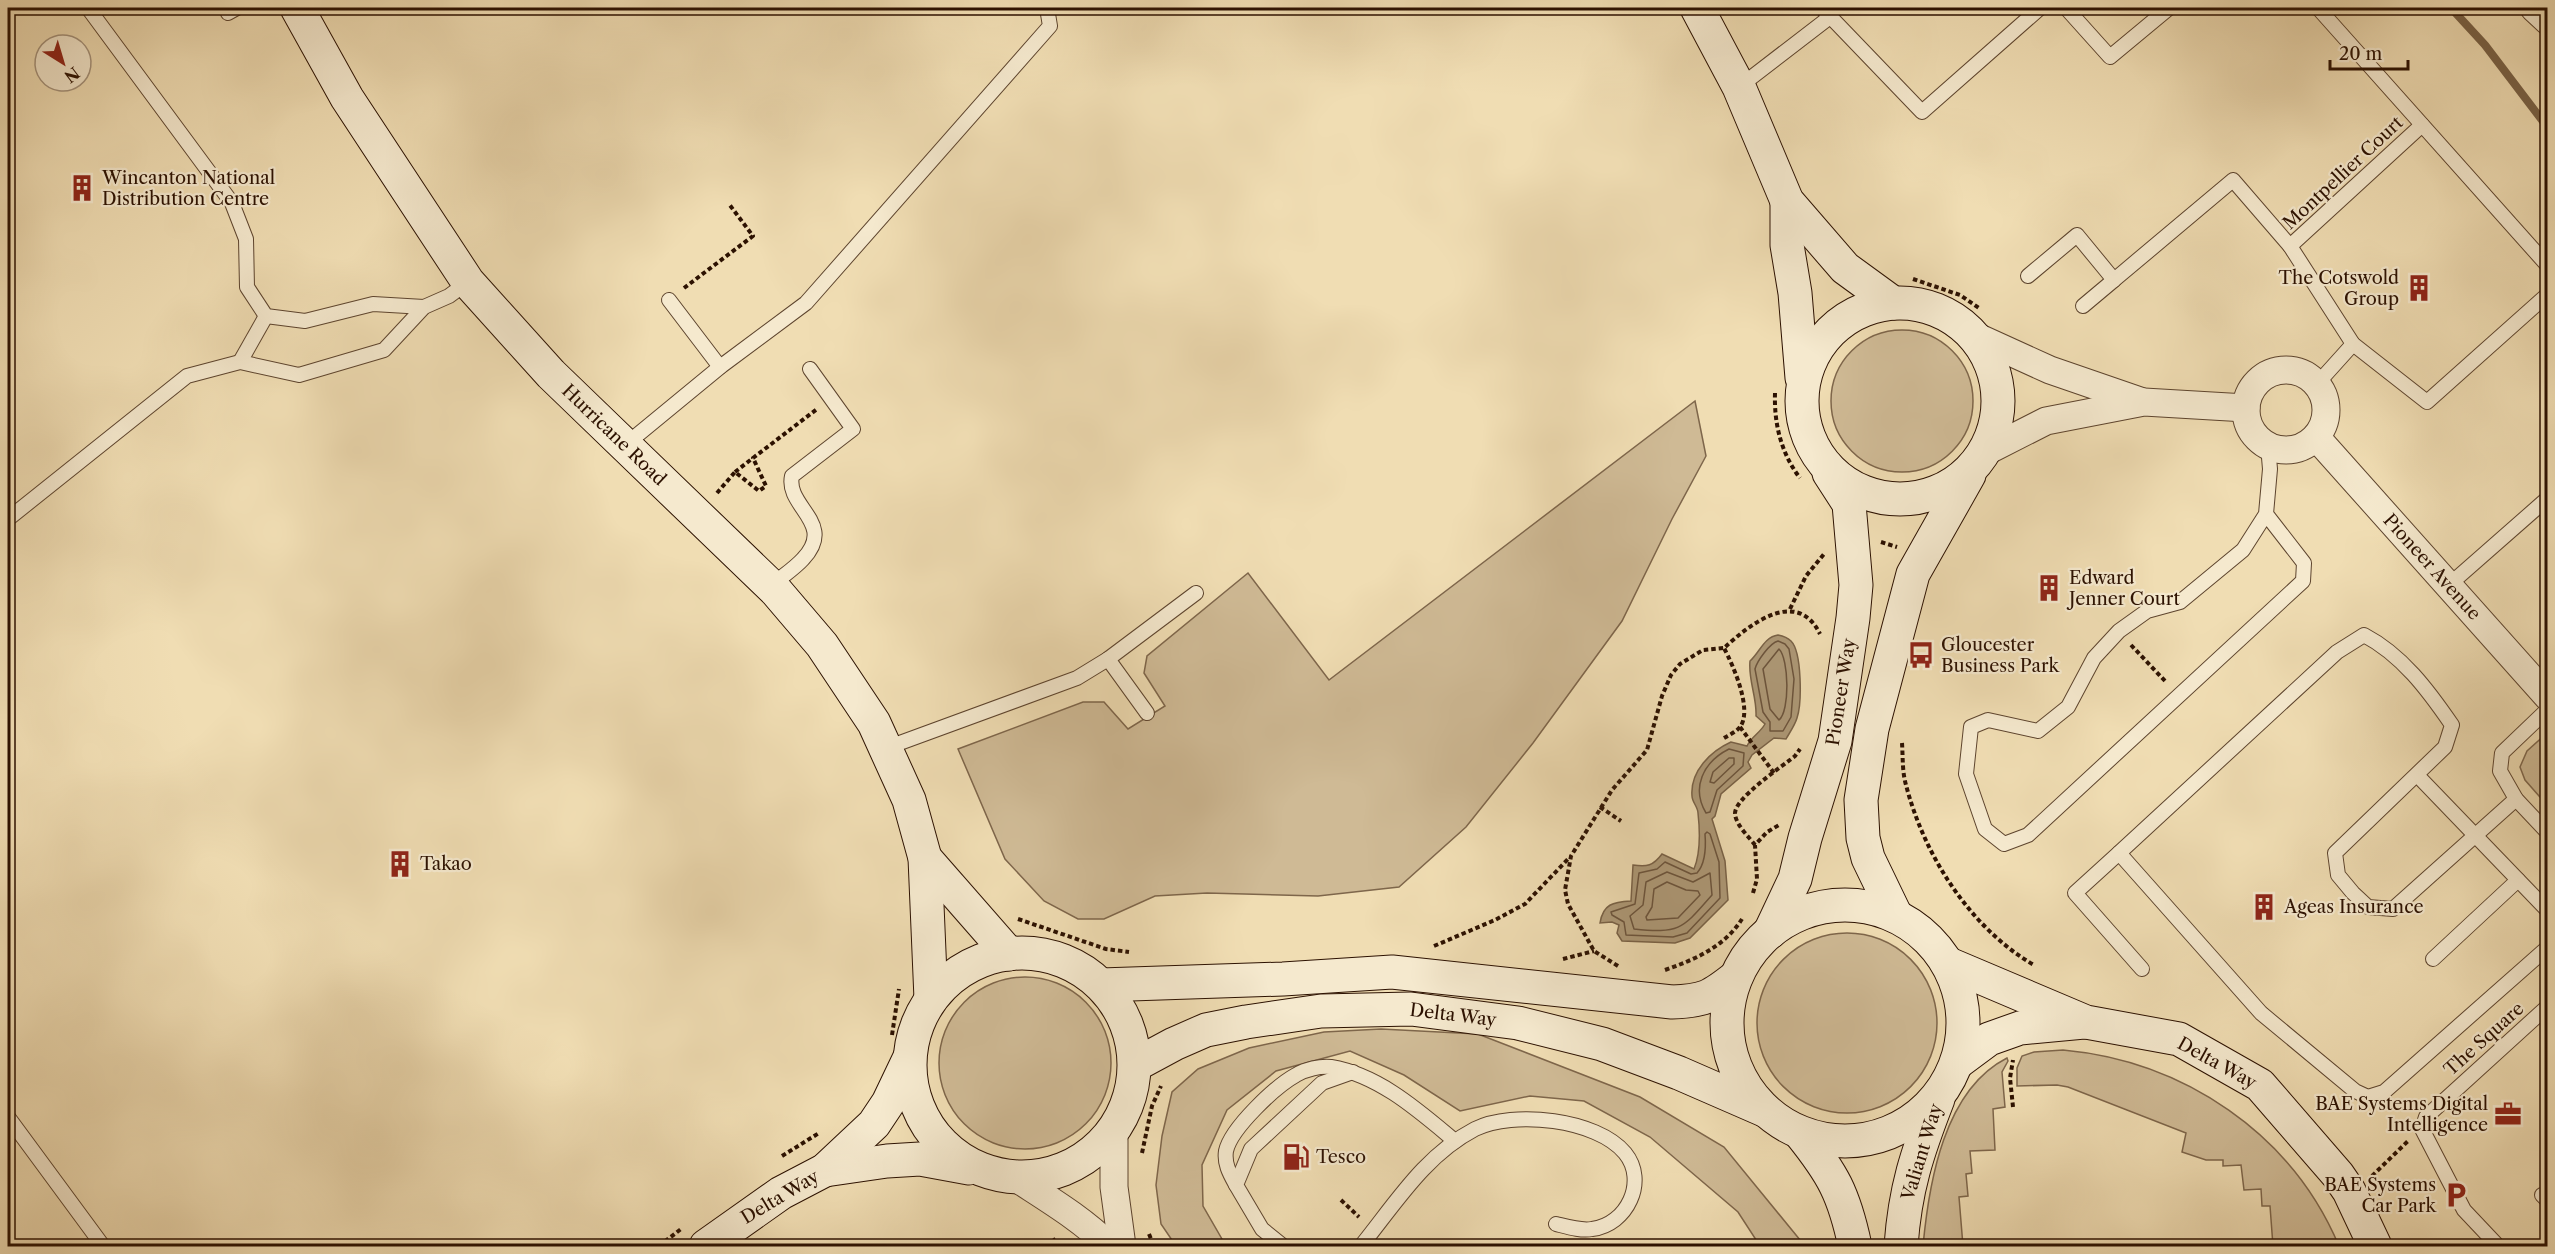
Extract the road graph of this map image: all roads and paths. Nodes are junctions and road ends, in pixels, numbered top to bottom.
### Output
1 (88, 8) edge
2 (297, 8) edge
3 (1047, 8) edge
4 (1697, 8) edge
5 (2040, 8) edge
6 (2066, 8) edge
7 (2169, 8) edge
8 (2318, 8) edge
9 (2534, 8) edge
10 (1826, 12) edge
11 (2547, 21) edge
12 (1739, 87) junction
13 (2422, 125) junction
14 (1787, 201) junction
15 (729, 204) dead end
16 (2290, 246) junction
17 (2547, 266) edge
18 (2028, 276) dead end
19 (2114, 280) junction
20 (468, 282) junction
21 (1899, 290) junction
22 (2547, 294) edge
23 (669, 300) joint
24 (2083, 306) dead end
25 (424, 307) junction
26 (266, 316) junction
27 (1981, 324) junction
28 (2353, 344) junction
29 (240, 362) junction
30 (720, 367) junction
31 (810, 369) dead end
32 (2317, 384) junction
33 (1789, 387) junction
34 (824, 389) junction
35 (2144, 402) junction
36 (2246, 408) junction
37 (2316, 437) junction
38 (624, 446) junction
39 (2268, 446) junction
40 (1815, 451) junction
41 (753, 458) junction
42 (1979, 460) junction
43 (735, 472) junction
44 (1801, 480) dead end
45 (2547, 498) edge
46 (2266, 514) junction
47 (697, 516) junction
48 (8, 519) edge
49 (1854, 541) junction
50 (2449, 585) junction
51 (771, 586) junction
52 (1196, 593) dead end
53 (1790, 609) junction
54 (2119, 631) junction
55 (1823, 641) dead end
56 (1724, 648) junction
57 (1108, 659) junction
58 (2178, 695) junction
59 (2547, 697) edge
60 (2547, 709) edge
61 (1147, 713) dead end
62 (1740, 727) junction
63 (1724, 738) dead end
64 (1804, 744) dead end
65 (885, 748) junction
66 (1774, 773) junction
67 (2417, 775) junction
68 (2516, 799) junction
69 (1600, 807) junction
70 (1621, 821) dead end
71 (2547, 833) edge
72 (2475, 835) junction
73 (1805, 838) junction
74 (1755, 845) junction
75 (2118, 853) junction
76 (1571, 856) junction
77 (926, 858) junction
78 (2518, 880) junction
79 (1752, 900) dead end
80 (2547, 911) edge
81 (1012, 915) dead end
82 (1896, 916) junction
83 (1758, 921) junction
84 (1433, 946) dead end
85 (2547, 947) edge
86 (1594, 951) junction
87 (1009, 954) junction
88 (1138, 954) dead end
89 (2433, 959) dead end
90 (1553, 962) dead end
91 (1949, 964) junction
92 (2142, 969) dead end
93 (1626, 970) dead end
94 (1659, 972) dead end
95 (1737, 977) junction
96 (1101, 985) junction
97 (899, 988) dead end
98 (931, 999) junction
99 (2547, 1006) edge
100 (2085, 1022) junction
101 (900, 1049) junction
102 (1958, 1062) junction
103 (1135, 1065) junction
104 (1354, 1072) junction
105 (1166, 1080) dead end
106 (1940, 1094) junction
107 (1766, 1111) junction
108 (8, 1118) edge
109 (1114, 1129) junction
110 (2422, 1129) junction
111 (1800, 1133) junction
112 (1455, 1141) junction
113 (1142, 1159) dead end
114 (825, 1170) junction
115 (980, 1170) junction
116 (1016, 1178) junction
117 (2368, 1180) dead end
118 (1236, 1185) junction
119 (1556, 1224) dead end
120 (1147, 1230) dead end
121 (1063, 1232) dead end
122 (103, 1246) edge
123 (706, 1246) edge
124 (1046, 1246) edge
125 (1109, 1246) edge
126 (1122, 1246) edge
127 (1154, 1246) edge
128 (1283, 1246) edge
129 (1361, 1246) edge
130 (1855, 1246) edge
131 (1901, 1246) edge
132 (2375, 1246) edge
133 (2498, 1246) edge

1 - 26 lane
2 - 20 street, Hurricane Road
3 - 30 lane
4 - 12 street
5 - 10 lane
6 - 7 lane
8 - 13 lane, Montpellier Court
9 - 11 street
10 - 12 lane
12 - 14 street
13 - 16 lane, Montpellier Court
13 - 17 lane, Montpellier Court
14 - 21 street
14 - 33 street
15 - 23 path
16 - 19 lane, Montpellier Court
16 - 28 lane, Montpellier Court
18 - 19 lane
19 - 24 lane, Montpellier Court
20 - 25 lane
20 - 38 street, Hurricane Road
21 - 27 street
21 - 27 path
21 - 33 street
22 - 28 lane, Montpellier Court
23 - 30 lane
25 - 26 lane
25 - 29 lane
26 - 29 lane
27 - 35 street
27 - 42 street
28 - 32 lane
29 - 48 lane
30 - 38 lane
31 - 34 lane
32 - 36 street
32 - 37 street
33 - 40 street
33 - 44 path
34 - 41 path
34 - 51 lane
35 - 36 street
35 - 42 street
36 - 39 street
37 - 39 street
37 - 50 street, Pioneer Avenue
38 - 47 street, Hurricane Road
39 - 46 lane
40 - 42 street
40 - 49 street, Pioneer Way
41 - 43 path
41 - 43 path
42 - 82 street, Pioneer Way
43 - 47 path
45 - 50 lane
46 - 54 lane
46 - 58 lane
47 - 51 street, Hurricane Road
49 - 53 path
49 - 73 street, Pioneer Way
50 - 59 street, Pioneer Avenue
51 - 65 street, Hurricane Road
52 - 57 lane
53 - 55 path
53 - 56 path
54 - 58 path
54 - 58 lane
56 - 62 path
56 - 69 path
57 - 61 lane
57 - 65 lane
60 - 68 lane
62 - 63 path
62 - 66 path
64 - 66 path
65 - 77 street, Hurricane Road
66 - 74 path
67 - 72 lane
67 - 72 lane
67 - 75 lane
68 - 71 lane
68 - 72 lane
69 - 70 path
69 - 76 path
72 - 78 lane
73 - 74 path
73 - 83 street, Pioneer Way
74 - 79 path
75 - 85 lane
75 - 92 lane
76 - 84 path
76 - 86 path
77 - 87 street, Hurricane Road
77 - 98 street, Hurricane Road
78 - 80 lane
78 - 89 lane
81 - 88 path
82 - 83 street
82 - 91 street
83 - 94 path
83 - 95 street
86 - 90 path
86 - 93 path
87 - 96 street
87 - 98 street
91 - 100 street, Delta Way
91 - 102 street
95 - 96 street, Delta Way
95 - 107 street
96 - 103 street
97 - 101 path
98 - 101 street
99 - 110 lane, The Square
100 - 102 street, Delta Way
100 - 132 street, Delta Way
101 - 114 street, Delta Way
101 - 115 street
102 - 106 street
103 - 107 street, Delta Way
103 - 109 street
104 - 112 lane
104 - 118 lane
104 - 118 lane
105 - 113 path
106 - 111 street
106 - 131 street, Valiant Way
107 - 111 street
108 - 122 lane
109 - 116 street
109 - 126 street
110 - 117 path
110 - 133 lane
111 - 130 street
112 - 119 lane
112 - 129 lane
114 - 115 street, Delta Way
114 - 123 street, Delta Way
115 - 116 street, Delta Way
116 - 125 street
118 - 128 lane
120 - 127 path
121 - 124 path

